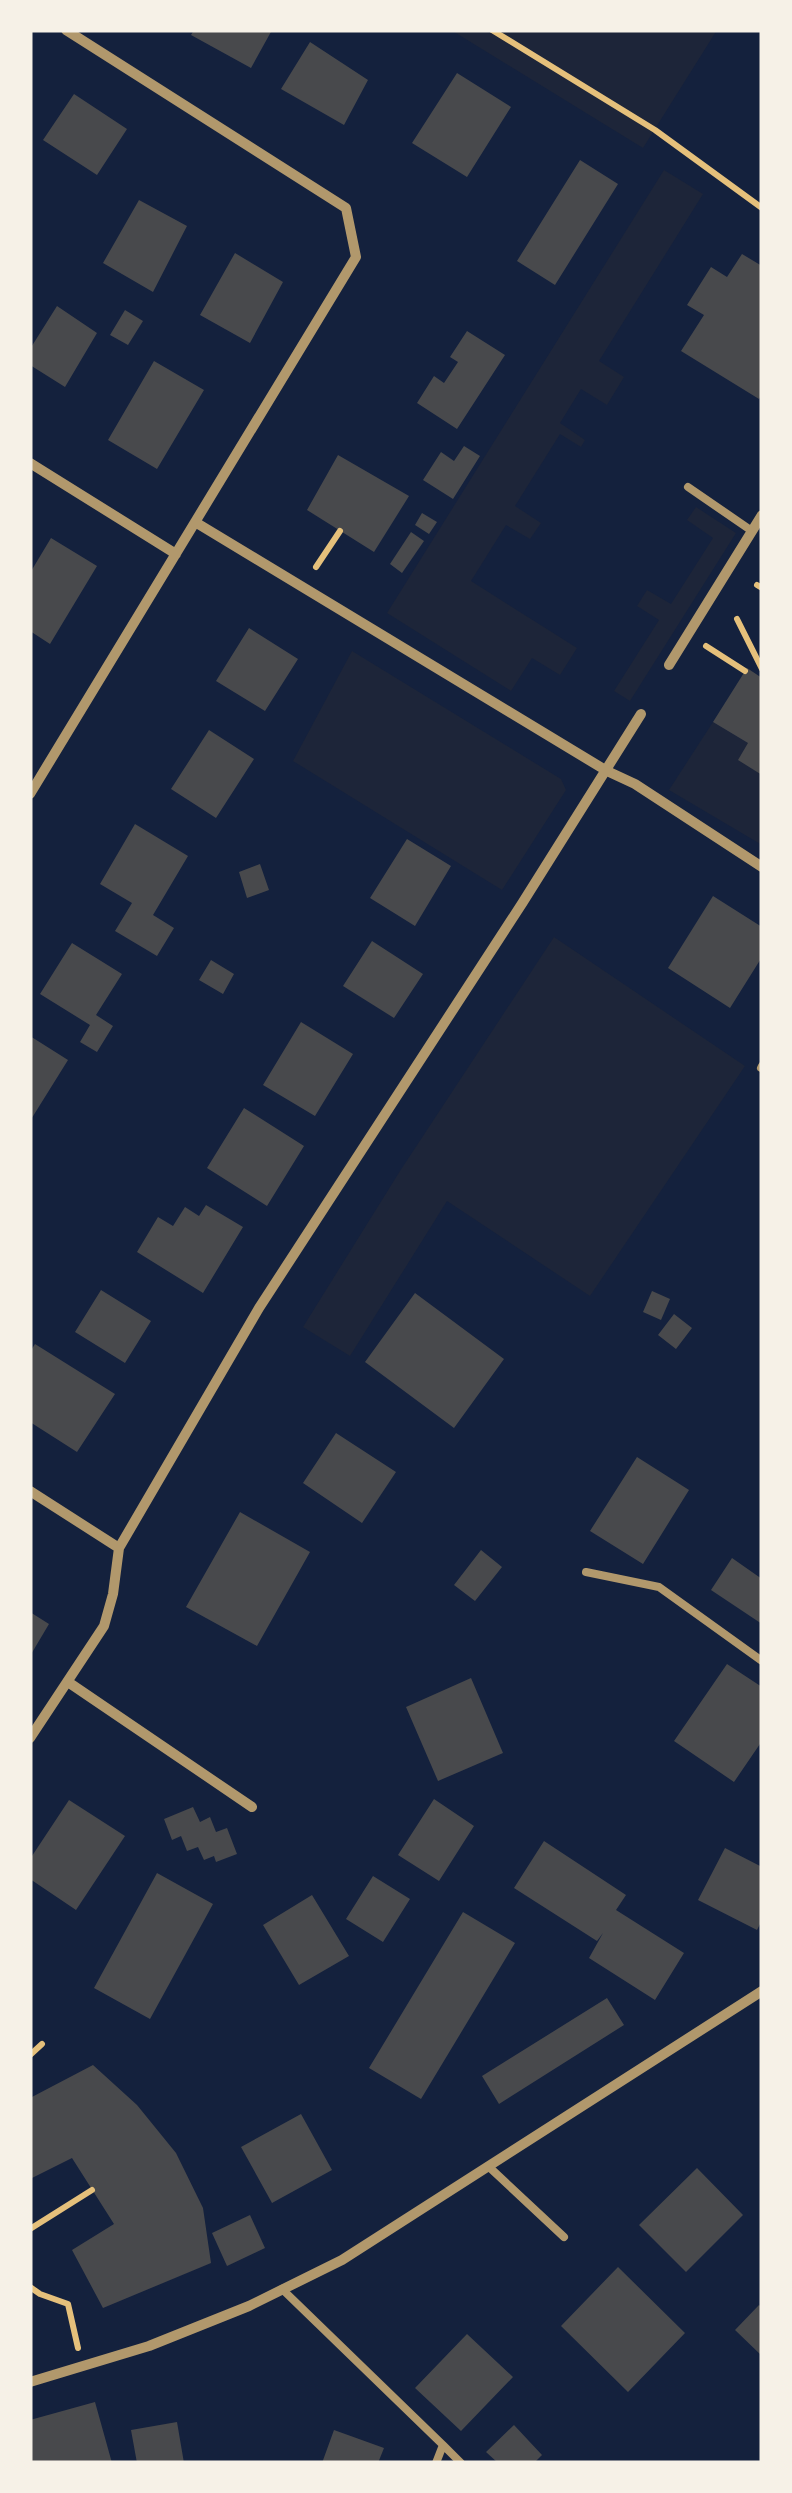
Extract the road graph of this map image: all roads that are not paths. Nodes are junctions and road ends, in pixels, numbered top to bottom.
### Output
1 (66, 30) edge
2 (30, 463) edge
3 (688, 487) dead end
4 (762, 516) edge
5 (195, 522) junction
6 (752, 530) junction
7 (176, 554) junction
8 (669, 665) dead end
9 (641, 714) dead end
10 (607, 771) junction
11 (30, 794) edge
12 (762, 867) edge
13 (30, 1491) edge
14 (119, 1548) junction
15 (586, 1572) dead end
16 (762, 1661) edge
17 (68, 1682) junction
18 (30, 1738) edge
19 (252, 1807) dead end
20 (762, 1991) edge
21 (488, 2166) junction
22 (564, 2237) dead end
23 (282, 2290) junction
24 (30, 2382) edge
25 (442, 2445) junction
26 (436, 2463) edge
27 (461, 2463) edge

1 - 5 street
2 - 7 street
3 - 6 lane
4 - 6 street
5 - 7 street
5 - 10 street
6 - 8 street
7 - 11 street
9 - 10 street
10 - 12 street
10 - 14 street
13 - 14 street
14 - 17 street
15 - 16 lane
17 - 18 street
17 - 19 street
20 - 21 street
21 - 22 lane
21 - 23 street
23 - 24 street
23 - 25 lane
25 - 26 lane
25 - 27 lane

